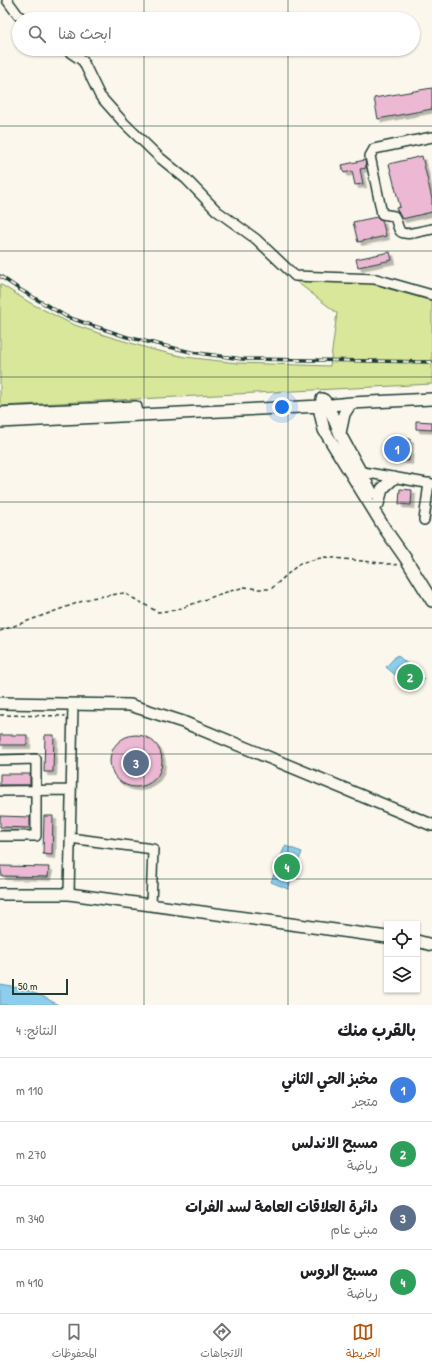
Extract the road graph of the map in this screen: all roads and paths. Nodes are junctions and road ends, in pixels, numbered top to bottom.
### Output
1 (7, 0) edge
2 (16, 12) edge
3 (76, 56) edge
4 (432, 137) edge
5 (432, 229) edge
6 (432, 295) edge
7 (432, 392) edge
8 (432, 398) edge
9 (324, 403) junction
10 (351, 403) junction
11 (299, 407) junction
12 (0, 413) edge
13 (0, 422) edge
14 (324, 430) junction
15 (340, 434) junction
16 (355, 471) junction
17 (394, 478) junction
18 (430, 483) edge
19 (378, 504) junction
20 (424, 520) dead end
21 (408, 562) junction
22 (432, 601) edge
23 (0, 631) edge
24 (0, 703) edge
25 (72, 710) junction
26 (0, 715) edge
27 (0, 760) edge
28 (71, 790) junction
29 (0, 791) edge
30 (36, 791) junction
31 (432, 825) edge
32 (0, 836) edge
33 (70, 838) junction
34 (0, 894) edge
35 (69, 894) junction
36 (151, 905) junction
37 (384, 937) edge
38 (420, 942) edge
39 (432, 945) edge

1 - 2 street
3 - 6 street
4 - 5 street
7 - 9 main road
8 - 10 main road
9 - 10 main road
9 - 11 main road
9 - 12 main road
9 - 14 main road
9 - 15 main road
10 - 15 main road
11 - 13 main road
11 - 14 main road
14 - 16 main road
15 - 16 main road
16 - 17 street
16 - 19 main road
16 - 21 main road
17 - 18 street
17 - 19 main road
18 - 20 street
19 - 21 main road
21 - 22 main road
21 - 23 path
24 - 25 main road
25 - 26 path
25 - 28 street
25 - 31 main road
27 - 30 street
28 - 30 street
28 - 33 street
29 - 30 street
30 - 32 street
33 - 35 street
33 - 36 street
34 - 35 main road
35 - 36 main road
36 - 37 main road
38 - 39 main road

